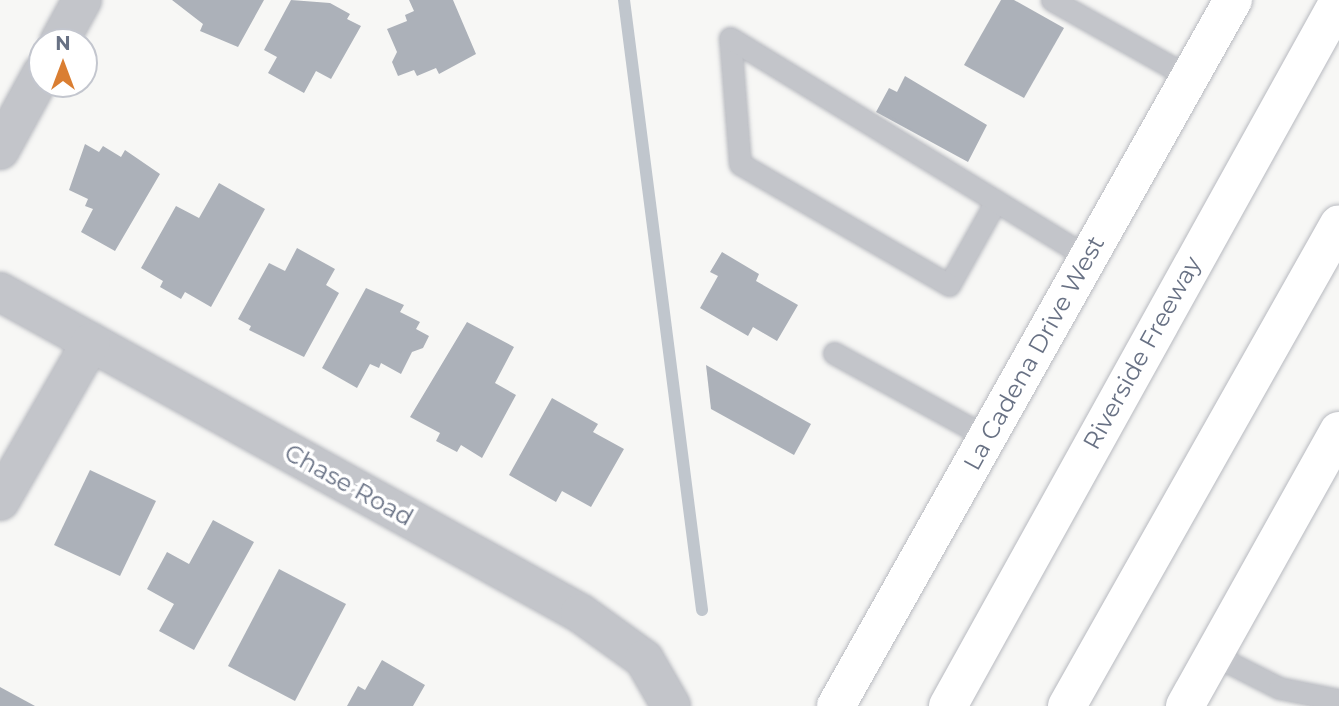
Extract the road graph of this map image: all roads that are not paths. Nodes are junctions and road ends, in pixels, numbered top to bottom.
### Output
1 (82, 0) edge
2 (1052, 0) edge
3 (1233, 0) edge
4 (1339, 1) edge
5 (67, 28) edge
6 (1189, 77) junction
7 (28, 98) edge
8 (0, 150) edge
9 (996, 201) junction
10 (1339, 224) edge
11 (1088, 257) junction
12 (0, 292) edge
13 (91, 342) junction
14 (834, 353) dead end
15 (1339, 431) edge
16 (987, 436) junction
17 (0, 502) edge
18 (1212, 654) junction
19 (1339, 700) edge
20 (671, 706) edge
21 (836, 706) edge
22 (948, 706) edge
23 (1067, 706) edge
24 (1185, 706) edge

1 - 5 street
2 - 6 lane
3 - 6 main road, La Cadena Drive West
4 - 22 main road, Riverside Freeway
6 - 11 main road, La Cadena Drive West
7 - 8 street
9 - 9 lane
9 - 11 lane
10 - 23 main road
11 - 16 main road, La Cadena Drive West
12 - 13 street, Chase Road
13 - 17 street
13 - 20 street, Chase Road
14 - 16 lane
15 - 18 main road
16 - 21 main road, La Cadena Drive West
18 - 19 lane
18 - 24 main road

